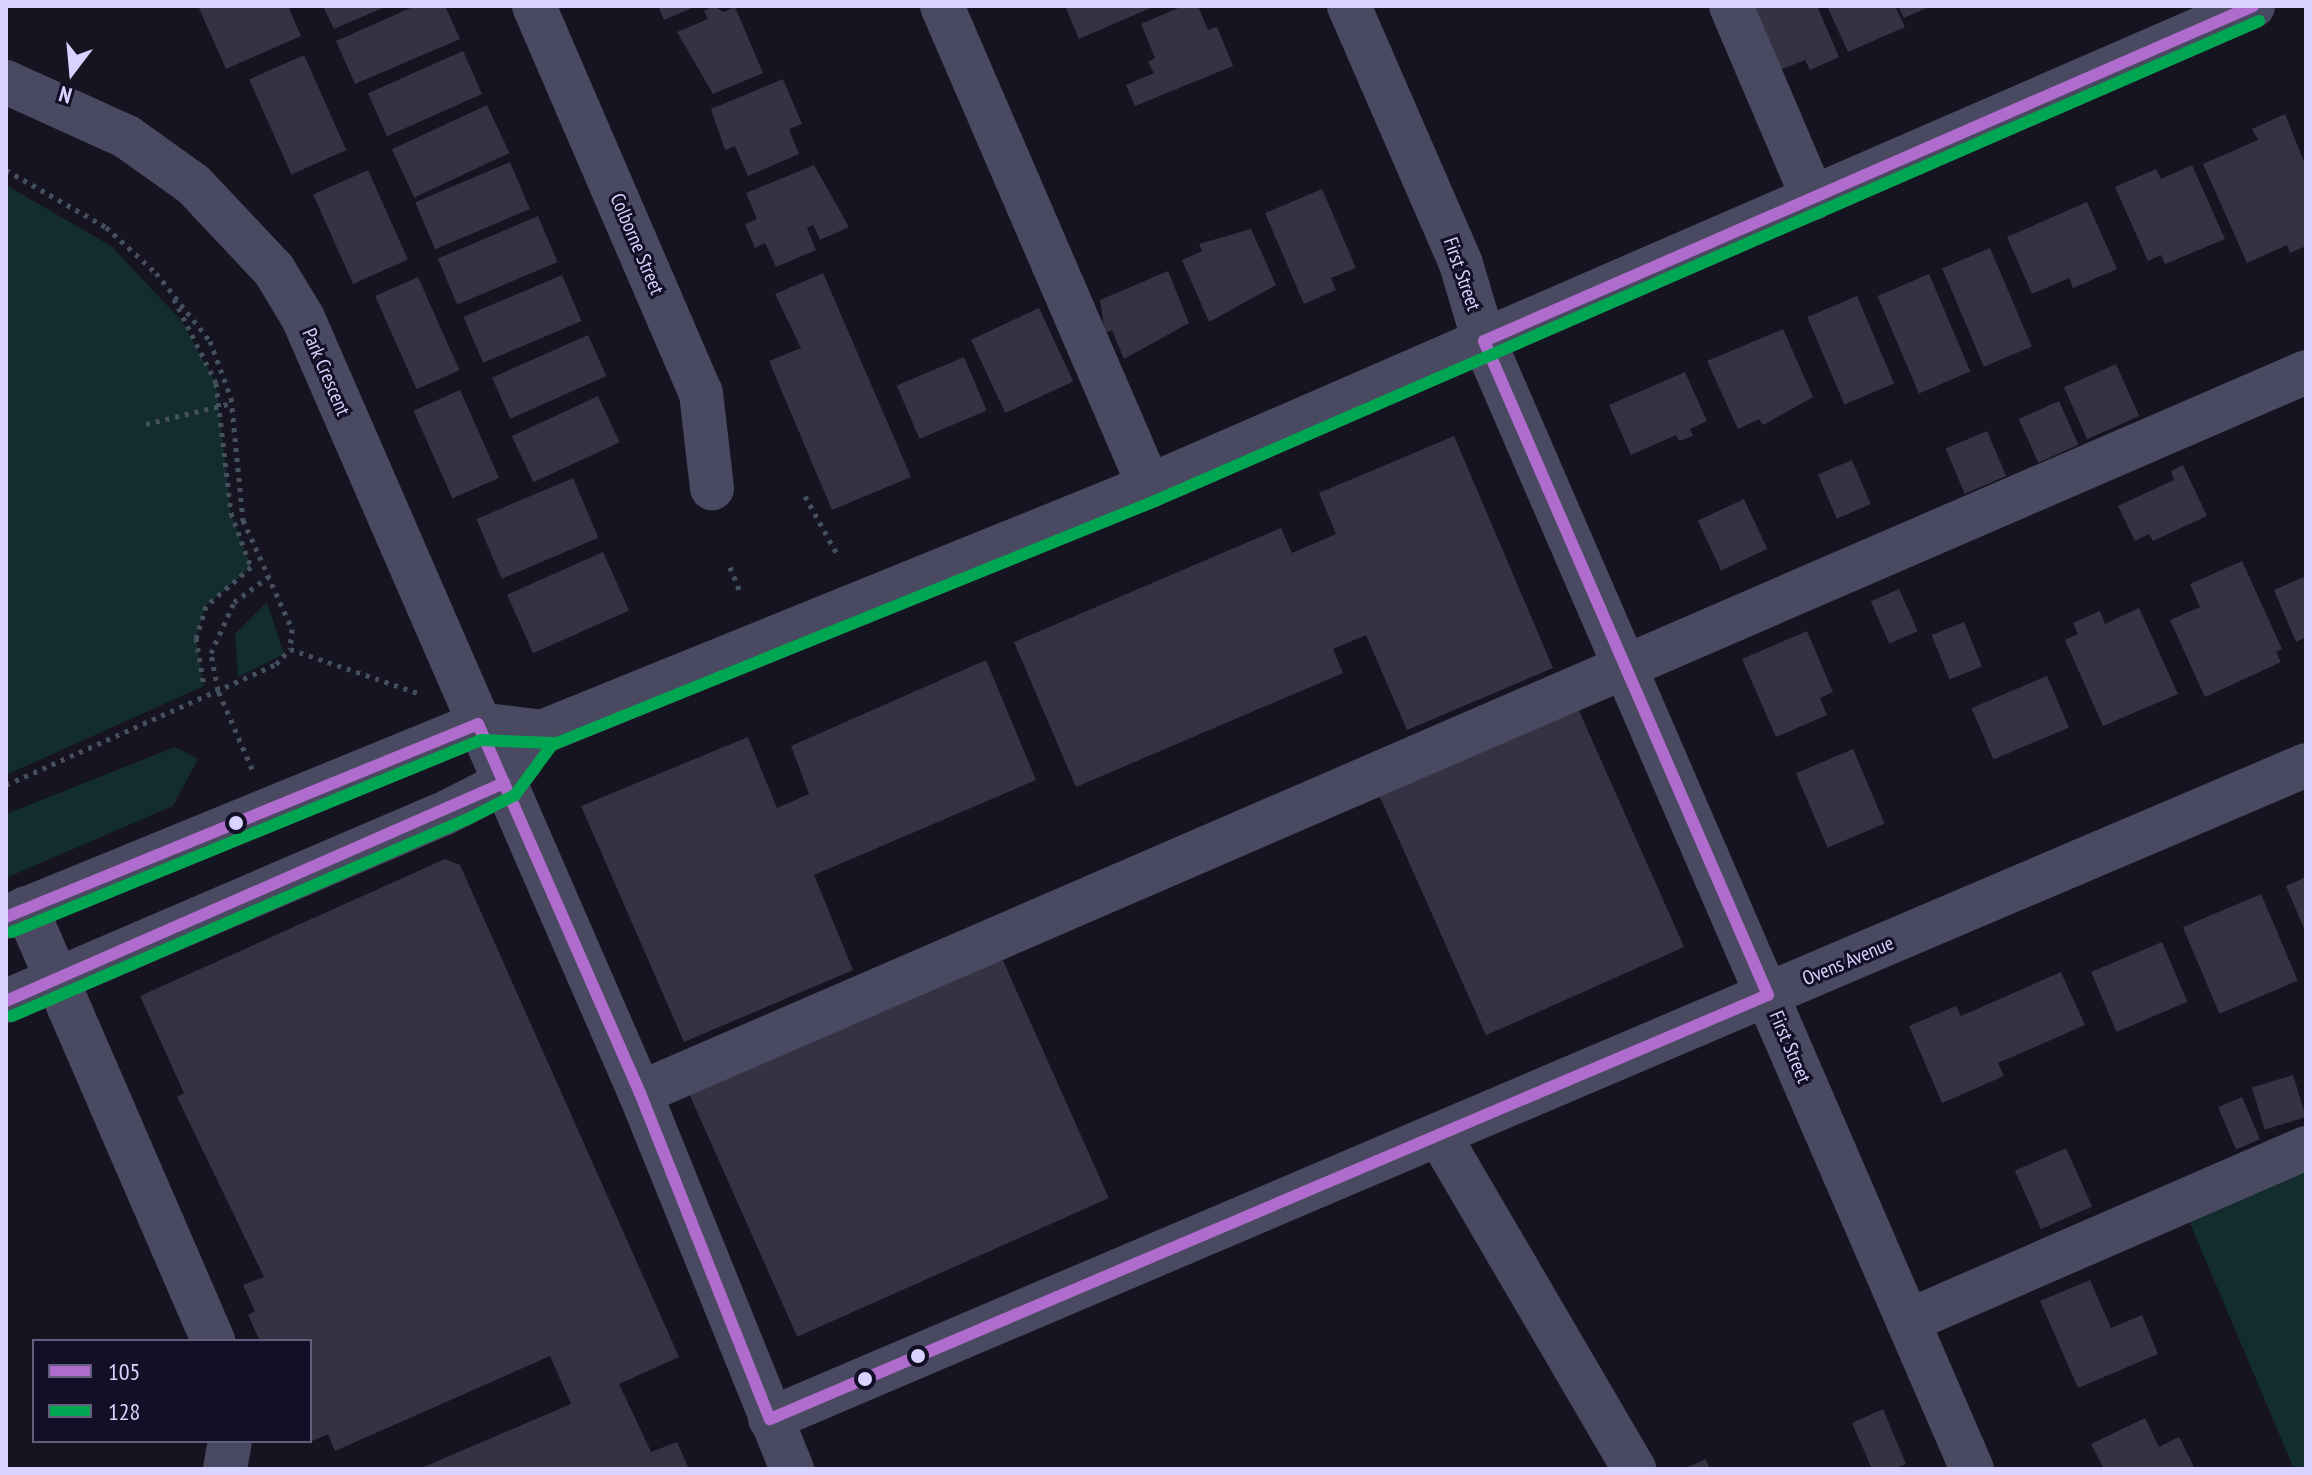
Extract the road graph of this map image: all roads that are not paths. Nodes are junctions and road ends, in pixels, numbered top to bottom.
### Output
1 (534, 6) edge
2 (942, 6) edge
3 (1349, 6) edge
4 (1731, 6) edge
5 (2253, 6) edge
6 (6, 82) edge
7 (1813, 198) junction
8 (1484, 341) junction
9 (2306, 372) edge
10 (1149, 486) junction
11 (712, 488) dead end
12 (1627, 667) junction
13 (472, 712) junction
14 (542, 732) junction
15 (2306, 765) edge
16 (504, 783) junction
17 (16, 912) edge
18 (57, 979) junction
19 (1768, 995) junction
20 (6, 1001) edge
21 (640, 1093) junction
22 (1439, 1135) junction
23 (2306, 1148) edge
24 (1908, 1321) junction
25 (212, 1339) edge
26 (770, 1419) junction
27 (230, 1443) edge
28 (225, 1469) edge
29 (792, 1469) edge
30 (1634, 1469) edge
31 (1972, 1469) edge

1 - 11 street, Colborne Street
2 - 10 street
3 - 8 street, First Street
4 - 7 street
5 - 7 street
6 - 13 street, Park Crescent
7 - 8 street
8 - 10 street
8 - 12 street, First Street
9 - 12 street
10 - 14 street
12 - 19 street, First Street
12 - 21 street
13 - 14 street
13 - 16 street, Park Crescent
13 - 17 street
14 - 16 street
15 - 19 street, Ovens Avenue
16 - 18 street
16 - 21 street
17 - 18 street
18 - 20 street
18 - 25 street
19 - 22 street, Ovens Avenue
19 - 24 street, First Street
21 - 26 street
22 - 26 street, Ovens Avenue
22 - 30 street
23 - 24 street
24 - 31 street, First Street
26 - 29 street
27 - 28 street

